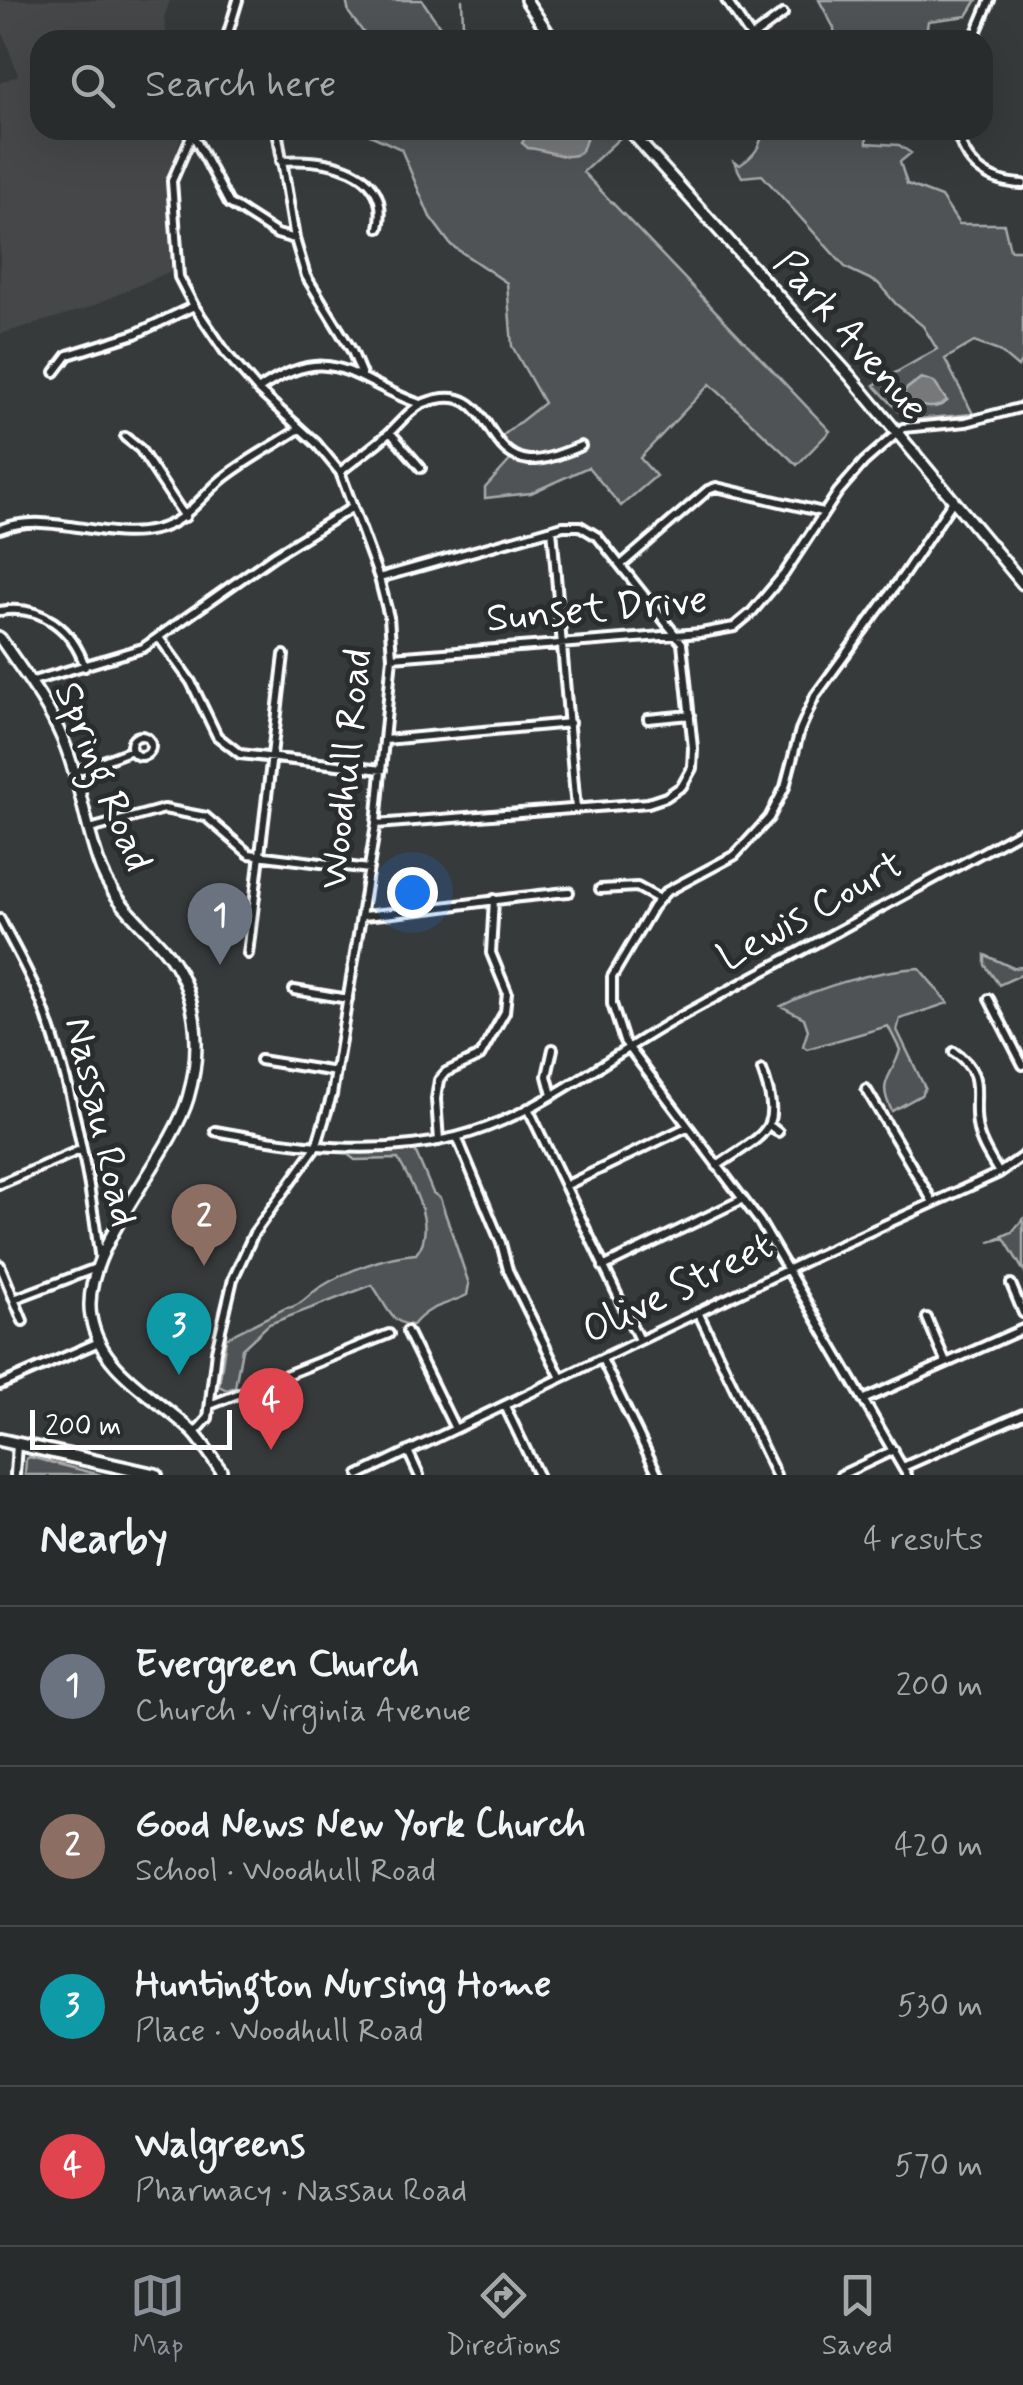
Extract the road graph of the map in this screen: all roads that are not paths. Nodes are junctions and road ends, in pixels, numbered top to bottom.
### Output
1 (238, 0) edge
2 (526, 0) edge
3 (726, 0) edge
4 (990, 0) edge
5 (783, 14) dead end
6 (229, 30) edge
7 (546, 30) edge
8 (745, 30) edge
9 (761, 30) edge
10 (977, 30) edge
11 (190, 140) edge
12 (198, 140) edge
13 (278, 140) edge
14 (641, 140) edge
15 (961, 140) edge
16 (281, 161) junction
17 (1023, 184) edge
18 (378, 228) dead end
19 (295, 238) junction
20 (194, 306) junction
21 (55, 372) dead end
22 (362, 375) junction
23 (258, 390) junction
24 (420, 404) junction
25 (1023, 407) edge
26 (299, 430) junction
27 (390, 432) junction
28 (896, 434) junction
29 (125, 437) dead end
30 (582, 446) dead end
31 (421, 468) dead end
32 (340, 472) junction
33 (953, 501) junction
34 (354, 507) junction
35 (823, 512) junction
36 (186, 517) junction
37 (0, 528) edge
38 (552, 529) junction
39 (621, 564) junction
40 (379, 578) junction
41 (1023, 584) edge
42 (0, 611) edge
43 (674, 634) junction
44 (0, 638) edge
45 (160, 639) junction
46 (562, 642) junction
47 (284, 655) dead end
48 (392, 657) junction
49 (85, 667) junction
50 (33, 681) junction
51 (690, 715) junction
52 (648, 719) dead end
53 (570, 724) junction
54 (386, 740) junction
55 (132, 750) dead end
56 (272, 758) junction
57 (382, 770) junction
58 (74, 772) junction
59 (576, 809) junction
60 (376, 824) junction
61 (90, 830) junction
62 (1023, 831) edge
63 (259, 857) junction
64 (369, 869) junction
65 (600, 890) dead end
66 (568, 892) dead end
67 (494, 899) junction
68 (659, 899) junction
69 (362, 916) junction
70 (0, 919) edge
71 (248, 954) dead end
72 (294, 990) dead end
73 (348, 999) junction
74 (989, 999) dead end
75 (553, 1049) dead end
76 (628, 1049) junction
77 (954, 1052) dead end
78 (260, 1060) dead end
79 (1023, 1064) edge
80 (762, 1070) dead end
81 (336, 1072) junction
82 (866, 1089) dead end
83 (552, 1096) junction
84 (528, 1108) junction
85 (769, 1125) junction
86 (687, 1127) junction
87 (215, 1130) dead end
88 (778, 1132) dead end
89 (457, 1136) junction
90 (439, 1140) junction
91 (316, 1147) junction
92 (80, 1150) junction
93 (1023, 1156) edge
94 (717, 1166) junction
95 (998, 1173) junction
96 (0, 1184) edge
97 (565, 1186) junction
98 (743, 1199) junction
99 (933, 1202) junction
100 (98, 1264) junction
101 (0, 1265) edge
102 (603, 1267) junction
103 (789, 1270) junction
104 (1010, 1284) dead end
105 (14, 1299) junction
106 (698, 1312) junction
107 (1023, 1313) edge
108 (927, 1318) dead end
109 (22, 1321) dead end
110 (1023, 1329) edge
111 (407, 1331) dead end
112 (389, 1334) dead end
113 (638, 1340) junction
114 (99, 1342) junction
115 (602, 1359) junction
116 (946, 1363) junction
117 (561, 1378) junction
118 (0, 1385) edge
119 (865, 1399) junction
120 (210, 1405) junction
121 (506, 1406) junction
122 (1023, 1414) edge
123 (455, 1429) junction
124 (194, 1434) junction
125 (0, 1440) edge
126 (17, 1444) junction
127 (894, 1450) junction
128 (408, 1451) junction
129 (905, 1471) edge
130 (15, 1475) edge
131 (156, 1475) edge
132 (221, 1475) edge
133 (358, 1475) edge
134 (419, 1475) edge
135 (538, 1475) edge
136 (658, 1475) edge
137 (776, 1475) edge
138 (841, 1475) edge

1 - 6 street
2 - 7 main road
3 - 8 street
4 - 10 street
5 - 9 street
11 - 20 street, Woodhull Road
12 - 19 street
13 - 16 street
14 - 28 main road, Park Avenue
15 - 17 street
16 - 18 street
16 - 19 street
19 - 22 street
20 - 21 street
20 - 23 street, Woodhull Road
22 - 23 street
22 - 24 street
23 - 26 street, Woodhull Road
24 - 27 street
24 - 30 street
25 - 28 street
26 - 32 street, Woodhull Road
26 - 36 street
27 - 31 street
27 - 32 street
28 - 33 main road, Park Avenue
28 - 35 street, Sunset Drive
29 - 36 street
32 - 34 street, Woodhull Road
33 - 41 main road, Park Avenue
33 - 68 street
34 - 40 street, Woodhull Road
34 - 45 street
35 - 39 street
35 - 43 street, Sunset Drive
36 - 37 street
38 - 39 street
38 - 40 street
38 - 46 street
39 - 43 street
40 - 48 street, Woodhull Road
42 - 49 street
43 - 46 street, Sunset Drive
43 - 51 street
44 - 50 main road, Spring Road
45 - 49 street
45 - 56 street
46 - 48 street, Sunset Drive
46 - 53 street
47 - 56 street
48 - 54 street, Woodhull Road
49 - 50 street
50 - 58 main road, Spring Road
51 - 52 street
51 - 59 street
53 - 54 street
53 - 59 street
54 - 57 street, Woodhull Road
55 - 58 street
56 - 57 street
56 - 63 street
57 - 60 street, Woodhull Road
58 - 61 main road, Spring Road
59 - 60 street
60 - 64 street, Woodhull Road
61 - 63 street
61 - 100 main road, Spring Road
62 - 76 street, Lewis Court
63 - 64 street
63 - 71 street
64 - 69 street, Woodhull Road
65 - 68 street
66 - 67 street
67 - 69 street
67 - 90 street
68 - 76 street
69 - 73 street, Woodhull Road
70 - 92 street, Nassau Road
72 - 73 street
73 - 81 street, Woodhull Road
74 - 79 street
75 - 83 street
76 - 83 street, Lewis Court
76 - 86 street
77 - 95 street
78 - 81 street
80 - 85 street
81 - 91 street, Woodhull Road
82 - 99 street
83 - 84 street, Lewis Court
84 - 89 street, Lewis Court
84 - 97 street
85 - 88 street
85 - 94 street
86 - 94 street
86 - 97 street
87 - 91 street, Lewis Court
89 - 90 street, Lewis Court
89 - 117 street
90 - 91 street, Lewis Court
91 - 120 street, Woodhull Road
92 - 96 street
92 - 100 street, Nassau Road
93 - 95 street, Olive Street
94 - 98 street
95 - 99 street, Olive Street
97 - 102 street
98 - 102 street
98 - 103 street
99 - 103 street, Olive Street
100 - 105 street
100 - 114 main road, Nassau Road
101 - 105 street
102 - 113 street
103 - 106 street, Olive Street
103 - 119 street
104 - 107 street
105 - 109 street
106 - 113 street, Olive Street
106 - 137 street
108 - 116 street
110 - 116 street
111 - 123 street
112 - 120 street
113 - 115 street, Olive Street
114 - 118 street
114 - 124 main road
115 - 117 street, Olive Street
115 - 136 street
116 - 119 street
117 - 121 street, Olive Street
119 - 127 street
120 - 124 street
121 - 123 street, Olive Street
121 - 135 street
122 - 129 street
123 - 128 street, Olive Street
124 - 132 main road
125 - 126 main road
126 - 130 street
126 - 131 main road
127 - 129 street
127 - 138 street
128 - 133 street, Olive Street
128 - 134 street

